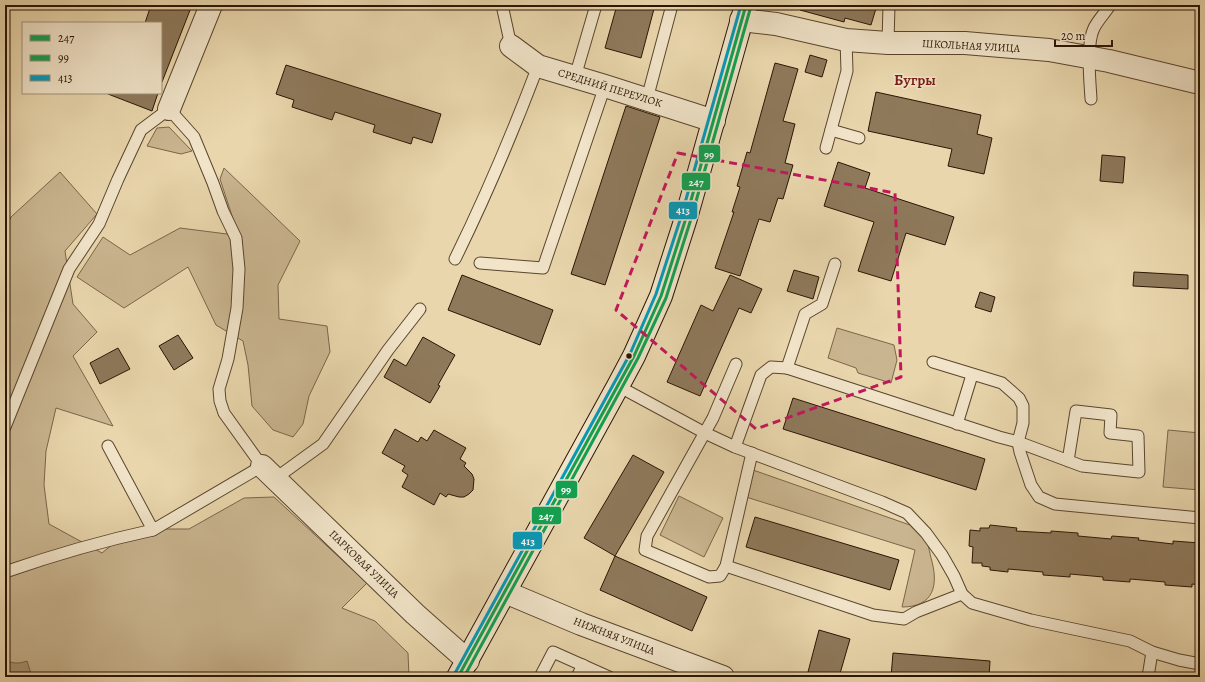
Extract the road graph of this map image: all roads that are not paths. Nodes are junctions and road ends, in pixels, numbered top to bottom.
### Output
1 (211, 5) edge
2 (502, 5) edge
3 (596, 5) edge
4 (672, 5) edge
5 (888, 5) edge
6 (1110, 5) edge
7 (743, 12) edge
8 (846, 40) junction
9 (888, 43) junction
10 (511, 46) joint
11 (1090, 58) junction
12 (538, 66) junction
13 (575, 77) junction
14 (1200, 84) edge
15 (605, 86) junction
16 (647, 99) junction
17 (1091, 99) dead end
18 (169, 109) junction
19 (714, 121) junction
20 (832, 130) junction
21 (859, 138) dead end
22 (826, 148) dead end
23 (455, 259) dead end
24 (480, 263) dead end
25 (835, 264) dead end
26 (420, 309) dead end
27 (933, 362) dead end
28 (736, 364) dead end
29 (787, 368) junction
30 (972, 375) junction
31 (618, 386) junction
32 (957, 424) junction
33 (5, 427) edge
34 (705, 433) junction
35 (1018, 442) junction
36 (108, 446) dead end
37 (735, 447) junction
38 (752, 453) junction
39 (1068, 461) junction
40 (269, 472) junction
41 (1200, 518) edge
42 (152, 530) junction
43 (726, 566) junction
44 (5, 572) edge
45 (505, 592) junction
46 (962, 594) junction
47 (1152, 652) junction
48 (1200, 664) edge
49 (583, 665) junction
50 (463, 669) edge
51 (540, 677) edge
52 (577, 677) edge
53 (609, 677) edge
54 (723, 677) edge
55 (1148, 677) edge

1 - 18 street
2 - 10 lane
3 - 13 lane
4 - 16 lane
5 - 9 lane
6 - 11 lane
7 - 8 street, ШКОЛЬНАЯ УЛИЦА
7 - 19 street
8 - 9 street, ШКОЛЬНАЯ УЛИЦА
8 - 20 lane
9 - 11 street, ШКОЛЬНАЯ УЛИЦА
10 - 12 street, СРЕДНИЙ ПЕРЕУЛОК
11 - 14 street, ШКОЛЬНАЯ УЛИЦА
11 - 17 lane
12 - 13 street, СРЕДНИЙ ПЕРЕУЛОК
12 - 23 lane
13 - 15 street, СРЕДНИЙ ПЕРЕУЛОК
15 - 16 street, СРЕДНИЙ ПЕРЕУЛОК
15 - 24 lane
16 - 19 street, СРЕДНИЙ ПЕРЕУЛОК
18 - 33 lane
18 - 40 lane
19 - 31 street
20 - 21 lane
20 - 22 lane
25 - 29 lane
26 - 40 lane
27 - 30 lane
28 - 34 lane
29 - 32 lane
29 - 37 lane
30 - 32 lane
30 - 35 lane
31 - 34 lane
31 - 45 street
32 - 35 lane
34 - 37 lane
34 - 43 lane
35 - 39 lane
35 - 41 lane
36 - 42 lane
37 - 38 lane
38 - 43 lane
38 - 46 lane
39 - 39 lane
40 - 42 lane
40 - 50 street, ПАРКОВАЯ УЛИЦА
42 - 44 lane
43 - 46 lane
45 - 50 street
45 - 54 street, НИЖНЯЯ УЛИЦА
46 - 47 lane
47 - 48 lane
47 - 55 lane
49 - 51 lane
49 - 52 lane
49 - 53 lane

